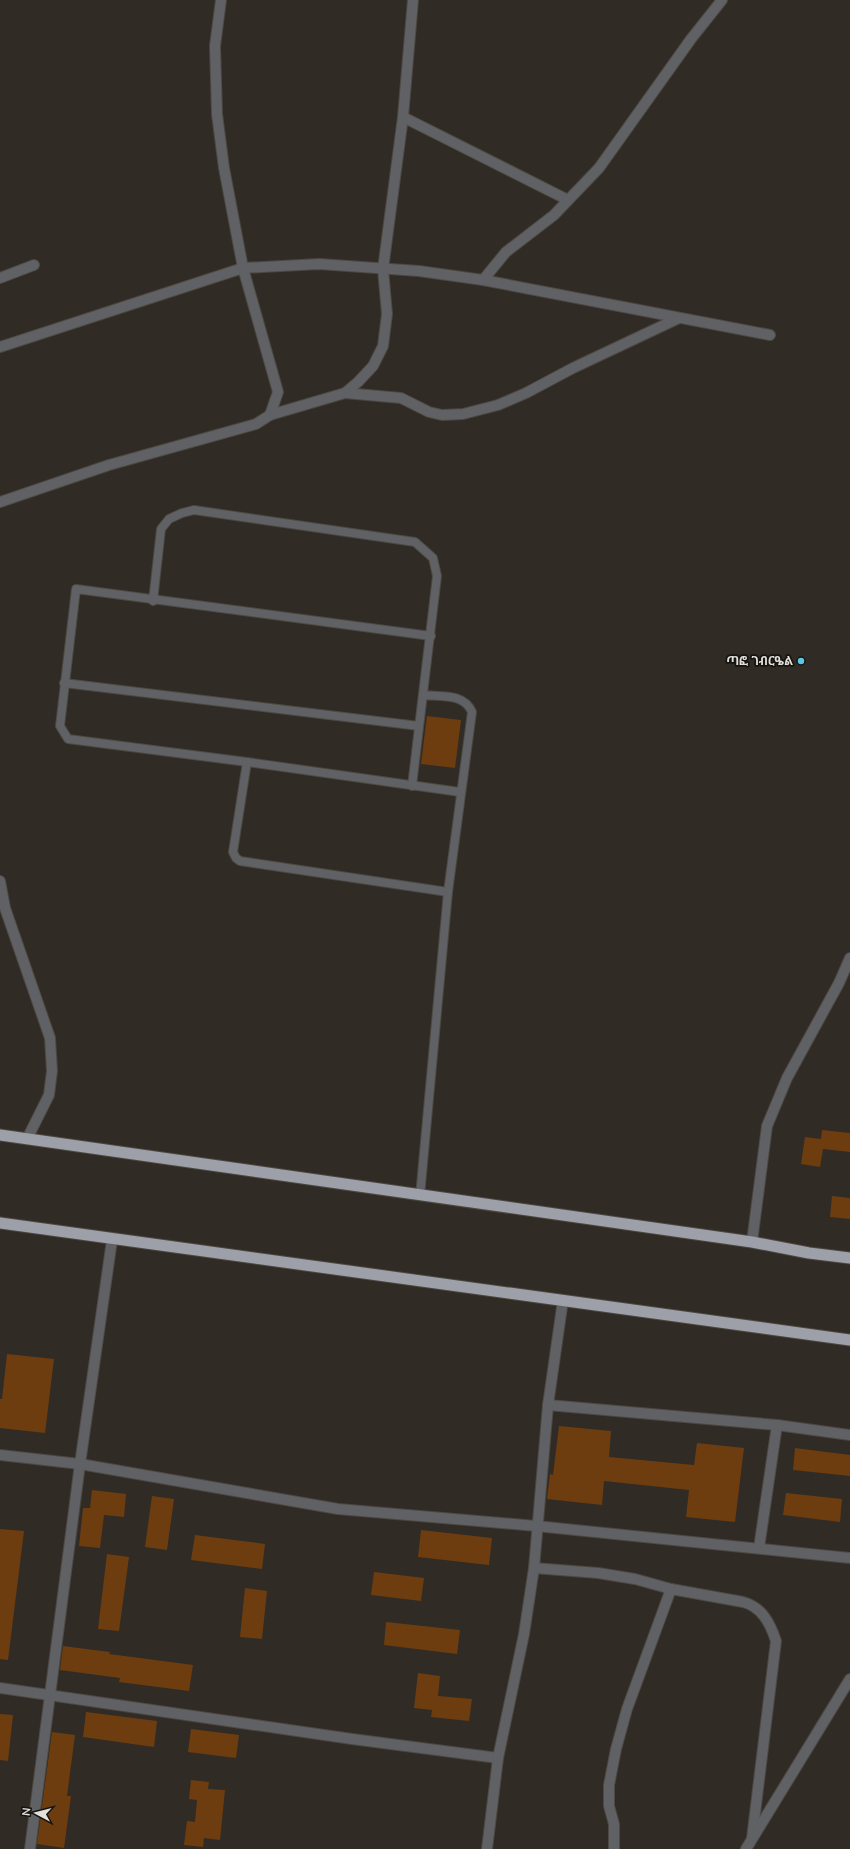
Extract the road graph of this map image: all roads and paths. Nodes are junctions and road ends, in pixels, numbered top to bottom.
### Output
1 (221, 0) edge
2 (413, 0) edge
3 (722, 0) edge
4 (403, 117) junction
5 (568, 200) junction
6 (34, 265) dead end
7 (243, 268) junction
8 (383, 268) junction
9 (0, 278) edge
10 (483, 280) junction
11 (679, 318) junction
12 (770, 336) dead end
13 (0, 347) edge
14 (345, 392) junction
15 (270, 415) junction
16 (0, 502) edge
17 (153, 601) junction
18 (430, 636) junction
19 (64, 683) junction
20 (424, 695) junction
21 (419, 726) junction
22 (247, 762) junction
23 (412, 786) junction
24 (460, 792) junction
25 (0, 881) edge
26 (448, 892) junction
27 (850, 958) edge
28 (0, 1135) edge
29 (27, 1139) junction
30 (420, 1196) junction
31 (0, 1223) edge
32 (112, 1240) junction
33 (752, 1242) junction
34 (850, 1258) edge
35 (563, 1300) junction
36 (850, 1340) edge
37 (548, 1405) junction
38 (777, 1426) junction
39 (850, 1435) edge
40 (0, 1455) edge
41 (80, 1464) junction
42 (536, 1526) junction
43 (759, 1548) junction
44 (850, 1558) edge
45 (534, 1568) junction
46 (671, 1589) junction
47 (850, 1679) edge
48 (0, 1688) edge
49 (51, 1695) junction
50 (498, 1758) junction
51 (752, 1838) junction
52 (30, 1849) edge
53 (487, 1849) edge
54 (614, 1849) edge
55 (746, 1849) edge

1 - 7 street
2 - 4 street
3 - 5 street
4 - 5 street
4 - 8 street
5 - 10 street
6 - 9 street
7 - 8 street
7 - 13 street
7 - 15 street
8 - 10 street
8 - 14 street
10 - 11 street
11 - 12 street
11 - 14 street
14 - 15 street
15 - 16 street
17 - 18 lane
17 - 18 lane
17 - 19 lane
18 - 20 lane
19 - 21 lane
19 - 22 lane
20 - 21 lane
20 - 24 lane
21 - 23 lane
22 - 23 lane
22 - 26 lane
23 - 24 lane
24 - 26 lane
25 - 29 street
26 - 30 lane
27 - 33 street
28 - 29 highway
29 - 30 highway
30 - 33 highway
31 - 32 highway
32 - 35 highway
32 - 41 street
33 - 34 highway
35 - 36 highway
35 - 37 street
37 - 38 street
37 - 42 street
38 - 39 street
38 - 43 street
40 - 41 street
41 - 42 street
41 - 49 street
42 - 43 street
42 - 45 street
43 - 44 street
45 - 46 street
45 - 50 street
46 - 51 street
46 - 54 street
47 - 51 street
48 - 49 street
49 - 50 street
49 - 52 street
50 - 53 street
51 - 55 street

